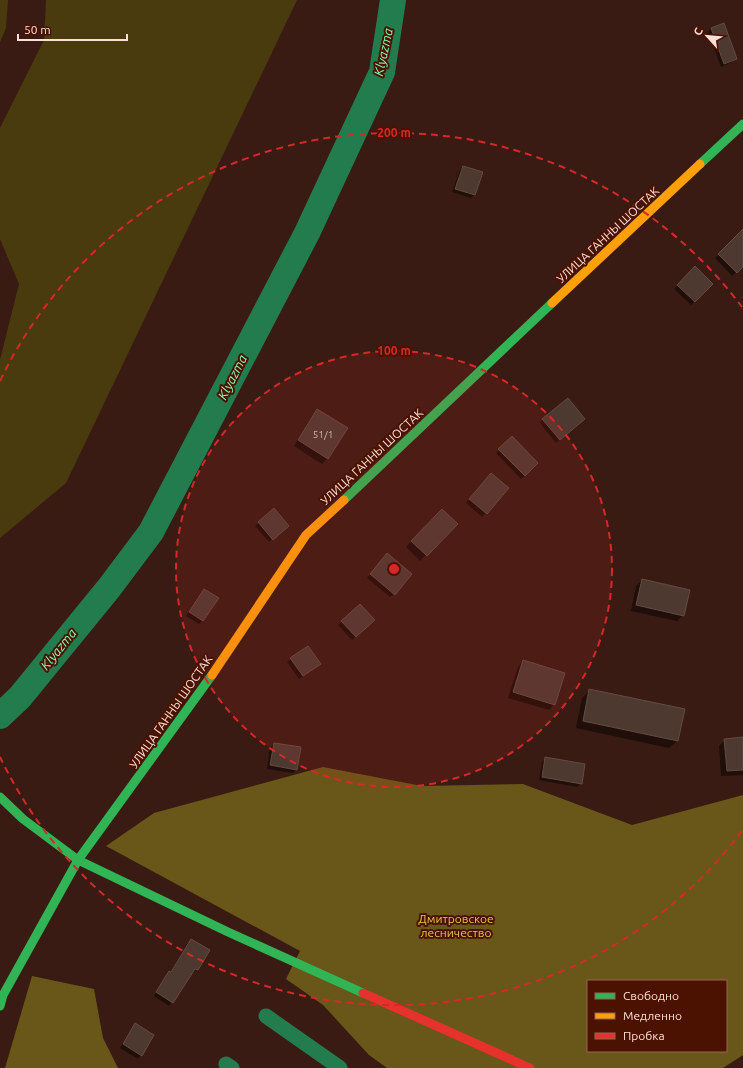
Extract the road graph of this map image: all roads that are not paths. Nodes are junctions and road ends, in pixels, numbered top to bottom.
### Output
1 (743, 124) edge
2 (0, 797) edge
3 (78, 860) junction
4 (0, 1006) edge
5 (530, 1068) edge

1 - 3 main road, УЛИЦА ГАННЫ ШОСТАК
2 - 3 main road
3 - 4 main road, УЛИЦА ГАННЫ ШОСТАК
3 - 5 main road

